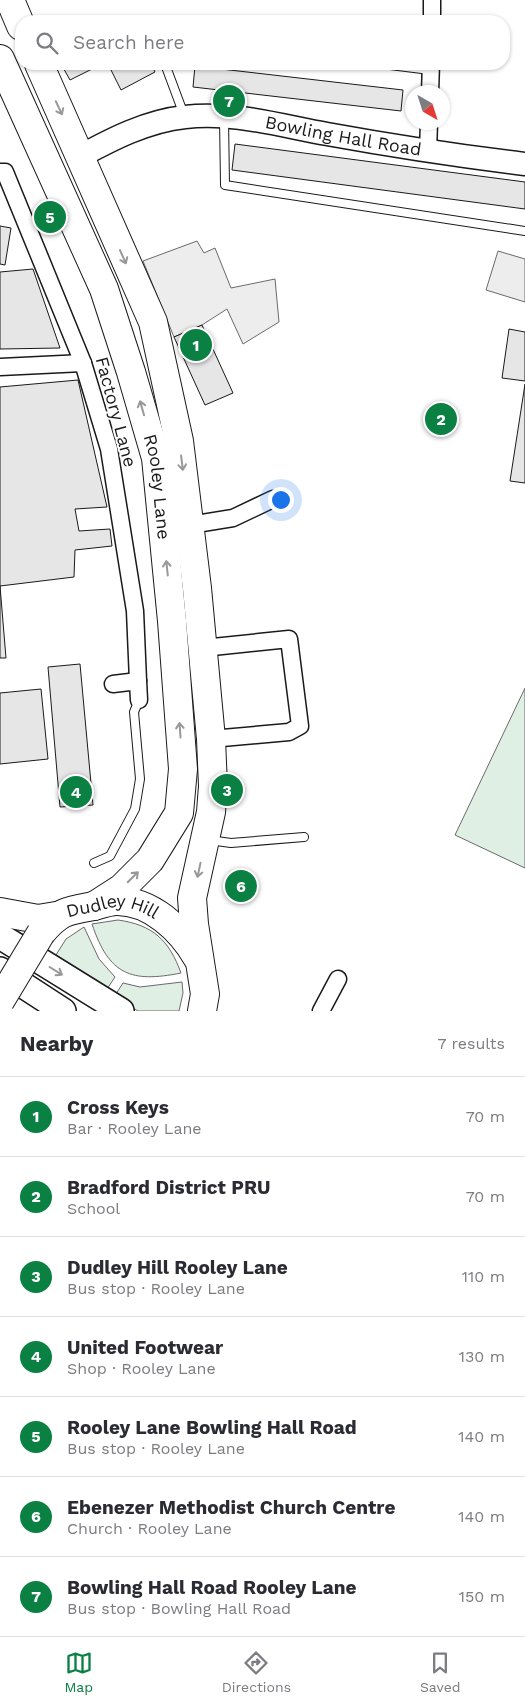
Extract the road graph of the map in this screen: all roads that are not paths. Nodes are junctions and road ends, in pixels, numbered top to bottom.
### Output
1 (10, 0) edge
2 (432, 0) edge
3 (16, 15) edge
4 (432, 15) edge
5 (0, 59) edge
6 (42, 70) edge
7 (168, 70) edge
8 (430, 70) edge
9 (430, 85) edge
10 (185, 116) junction
11 (224, 116) junction
12 (429, 130) edge
13 (428, 152) junction
14 (79, 157) junction
15 (525, 164) edge
16 (0, 172) edge
17 (525, 231) edge
18 (83, 362) junction
19 (0, 367) edge
20 (273, 499) dead end
21 (190, 525) junction
22 (204, 648) junction
23 (138, 681) junction
24 (113, 684) dead end
25 (139, 700) joint
26 (211, 739) junction
27 (304, 837) dead end
28 (205, 840) junction
29 (94, 863) dead end
30 (94, 906) junction
31 (0, 912) edge
32 (48, 925) junction
33 (0, 936) edge
34 (200, 962) junction
35 (0, 970) edge
36 (338, 979) dead end
37 (0, 1001) edge
38 (206, 1005) edge
39 (63, 1011) edge
40 (121, 1011) edge
41 (321, 1011) edge

1 - 3 highway
2 - 4 street
30 -> 5 highway, Rooley Lane
6 -> 14 highway, Rooley Lane
7 - 10 lane
8 - 9 street
10 - 11 street, Bowling Hall Road
10 - 14 street, Bowling Hall Road
11 - 13 street, Bowling Hall Road
11 - 17 lane
12 - 13 street
13 - 15 street, Bowling Hall Road
14 -> 21 highway, Rooley Lane
16 - 18 street, Factory Lane
18 - 19 street
18 - 23 street, Factory Lane
20 - 21 street
21 - 22 highway, Rooley Lane
22 - 26 highway, Rooley Lane
22 - 26 street
23 - 24 street
23 - 25 street, Factory Lane
25 - 29 lane, Factory Lane
26 - 28 highway, Rooley Lane
27 - 28 lane
28 -> 34 highway, Rooley Lane
30 - 32 highway, Dudley Hill
30 - 34 highway, Dudley Hill
31 - 32 highway
32 - 37 highway, Dudley Hill, bridge
33 -> 40 main road
34 - 38 highway, Dudley Hill
35 - 39 main road
36 - 41 street

